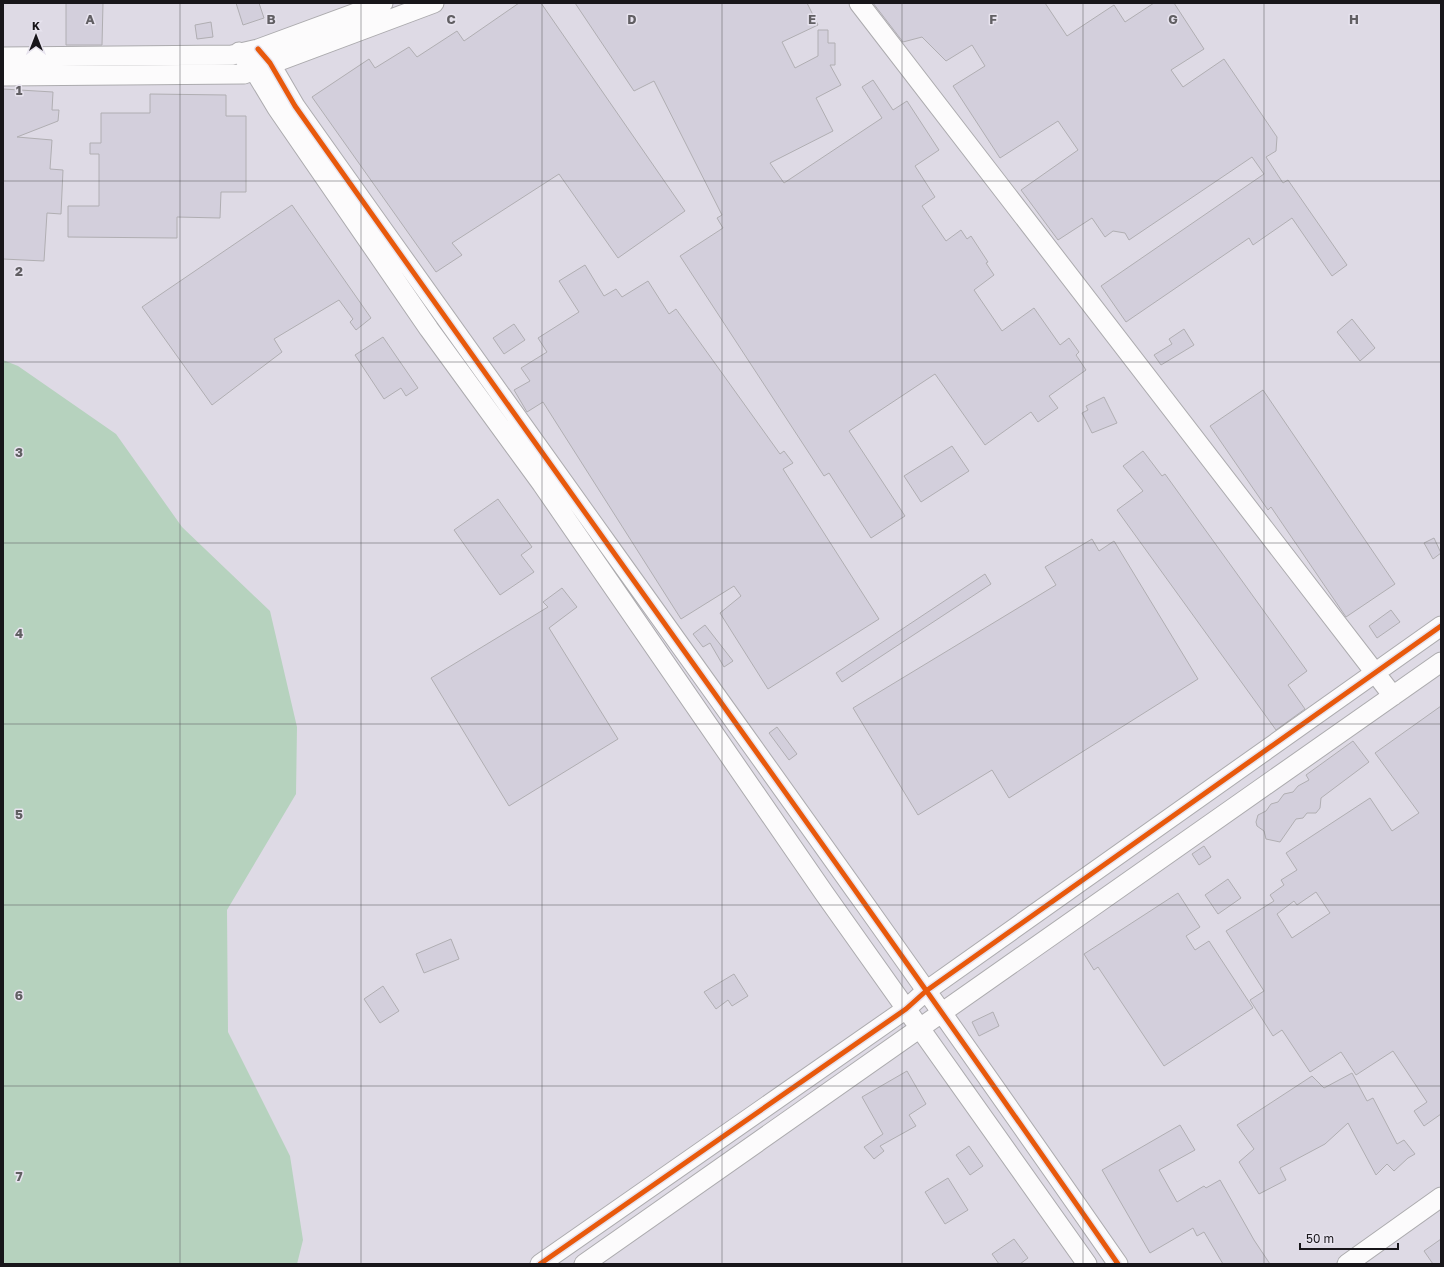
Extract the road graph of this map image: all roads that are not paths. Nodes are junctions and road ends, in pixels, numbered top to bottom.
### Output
1 (383, 3) edge
2 (434, 3) edge
3 (859, 3) edge
4 (3, 57) edge
5 (261, 61) junction
6 (3, 76) edge
7 (1441, 626) edge
8 (1441, 662) edge
9 (1375, 673) junction
10 (1393, 696) junction
11 (926, 990) junction
12 (906, 1009) junction
13 (941, 1012) junction
14 (919, 1027) junction
15 (1441, 1197) edge
16 (540, 1264) edge
17 (584, 1264) edge
18 (1087, 1264) edge
19 (1118, 1264) edge
20 (1347, 1264) edge

1 - 5 street
2 - 5 street
3 - 9 street
4 - 5 street
5 - 6 street
5 - 11 street
5 - 12 street
7 - 9 street
8 - 10 street
9 - 10 street
9 - 11 street
10 - 13 street
11 - 12 street
11 - 13 street
12 - 14 street
12 - 16 street
13 - 14 street
13 - 19 street
14 - 17 street
14 - 18 street
15 - 20 street

